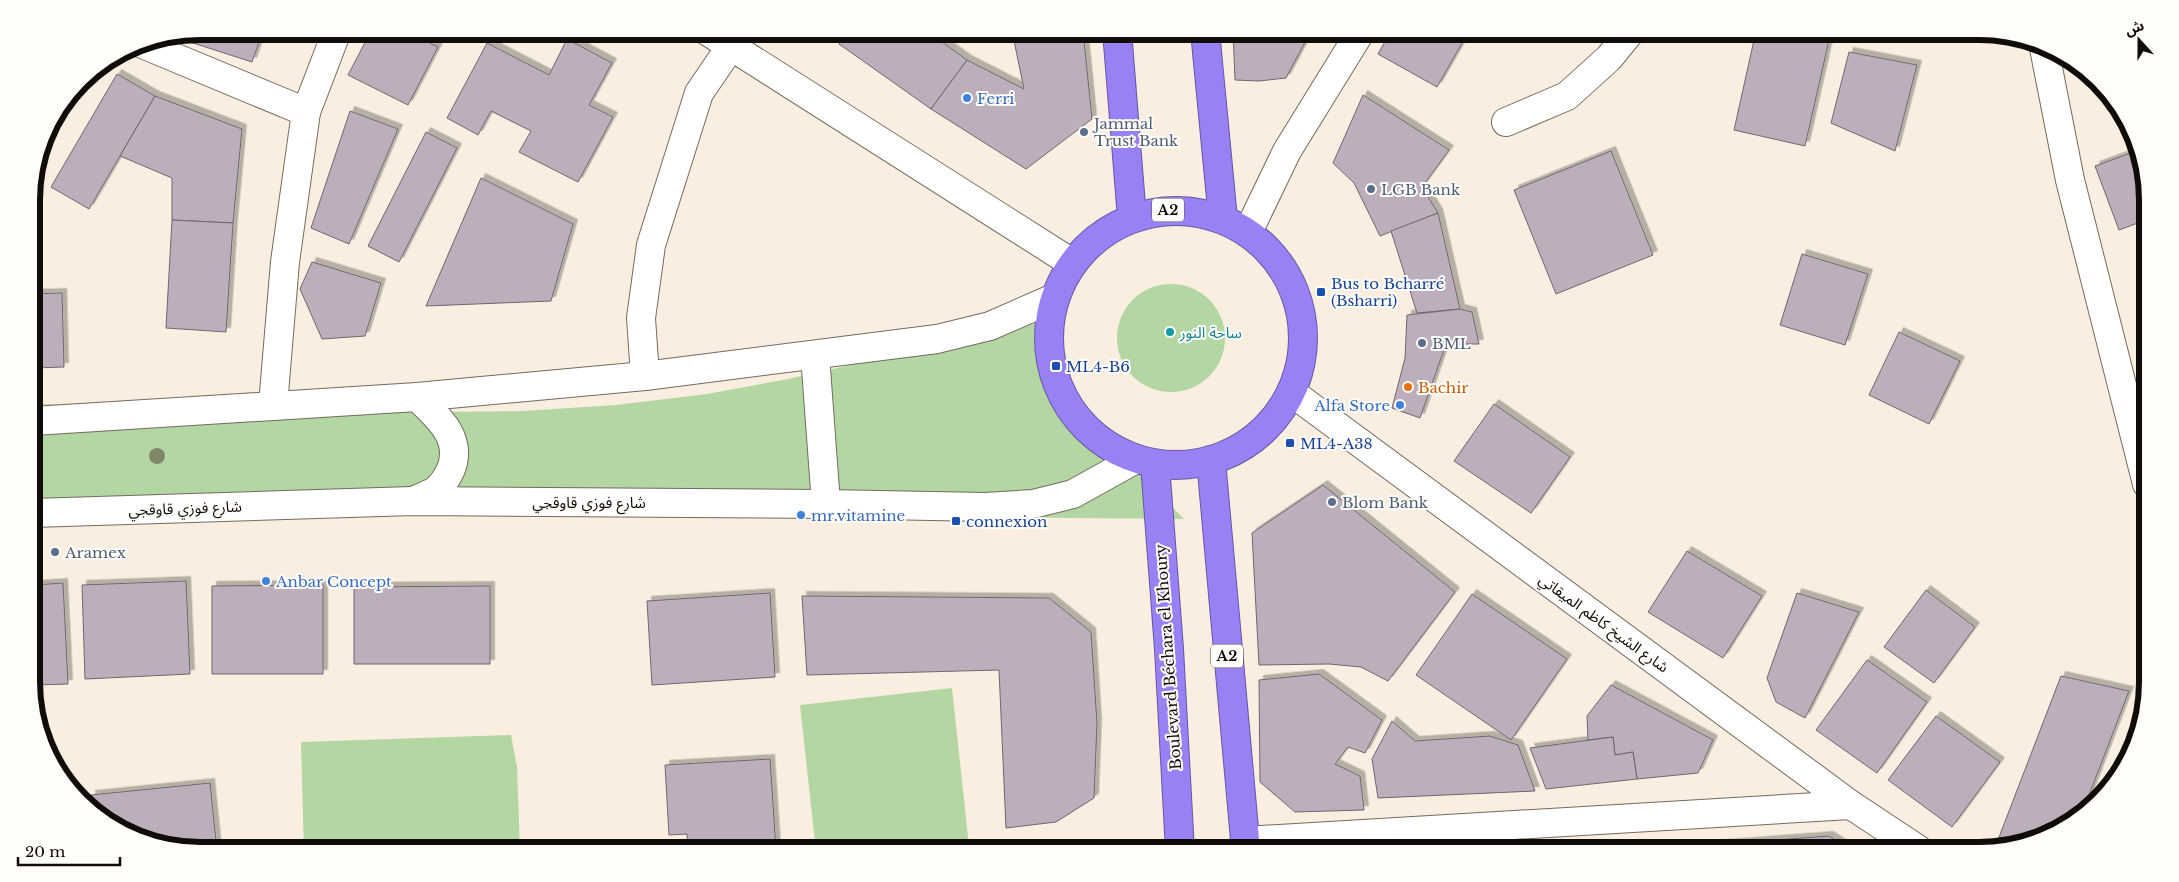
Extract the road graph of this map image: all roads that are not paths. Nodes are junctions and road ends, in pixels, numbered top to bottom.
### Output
1 (334, 40) edge
2 (721, 40) edge
3 (1118, 40) edge
4 (1206, 40) edge
5 (1356, 40) edge
6 (1624, 40) edge
7 (731, 46) junction
8 (152, 48) edge
9 (2045, 55) edge
10 (306, 112) junction
11 (1506, 122) dead end
12 (1132, 218) junction
13 (1223, 219) junction
14 (1248, 232) junction
15 (1072, 263) junction
16 (1054, 298) junction
17 (816, 355) junction
18 (645, 376) junction
19 (1291, 392) junction
20 (416, 397) junction
21 (273, 405) junction
22 (40, 421) edge
23 (2139, 452) edge
24 (1211, 460) junction
25 (1145, 462) junction
26 (413, 501) junction
27 (826, 504) junction
28 (40, 513) edge
29 (1851, 805) junction
30 (1180, 842) edge
31 (1245, 842) edge
32 (1304, 842) edge
33 (1907, 842) edge

1 - 10 street
2 - 7 street
3 - 12 highway, A2
4 - 13 highway
5 - 14 street
6 - 11 street
7 - 15 street
7 - 18 street
8 - 10 street
9 - 23 street
10 - 21 street
12 - 13 highway, A2
12 - 15 highway, A2
13 - 14 highway, A2
14 - 19 highway, A2
15 - 16 highway, A2
16 - 17 street
16 - 25 highway, A2
17 - 18 street
17 - 27 street
18 - 20 street
19 - 24 highway, A2
19 - 29 street, شارع الشيخ كاظم الميقاتي
20 - 21 street
20 - 26 street
21 - 22 street
24 - 25 highway, A2
24 - 31 highway, A2
25 - 27 street, شارع فوزي قاوقجي
25 - 30 highway, Boulevard Béchara el Khoury
26 - 27 street, شارع فوزي قاوقجي
26 - 28 street, شارع فوزي قاوقجي
29 - 32 street
29 - 33 street, شارع الشيخ كاظم الميقاتي

